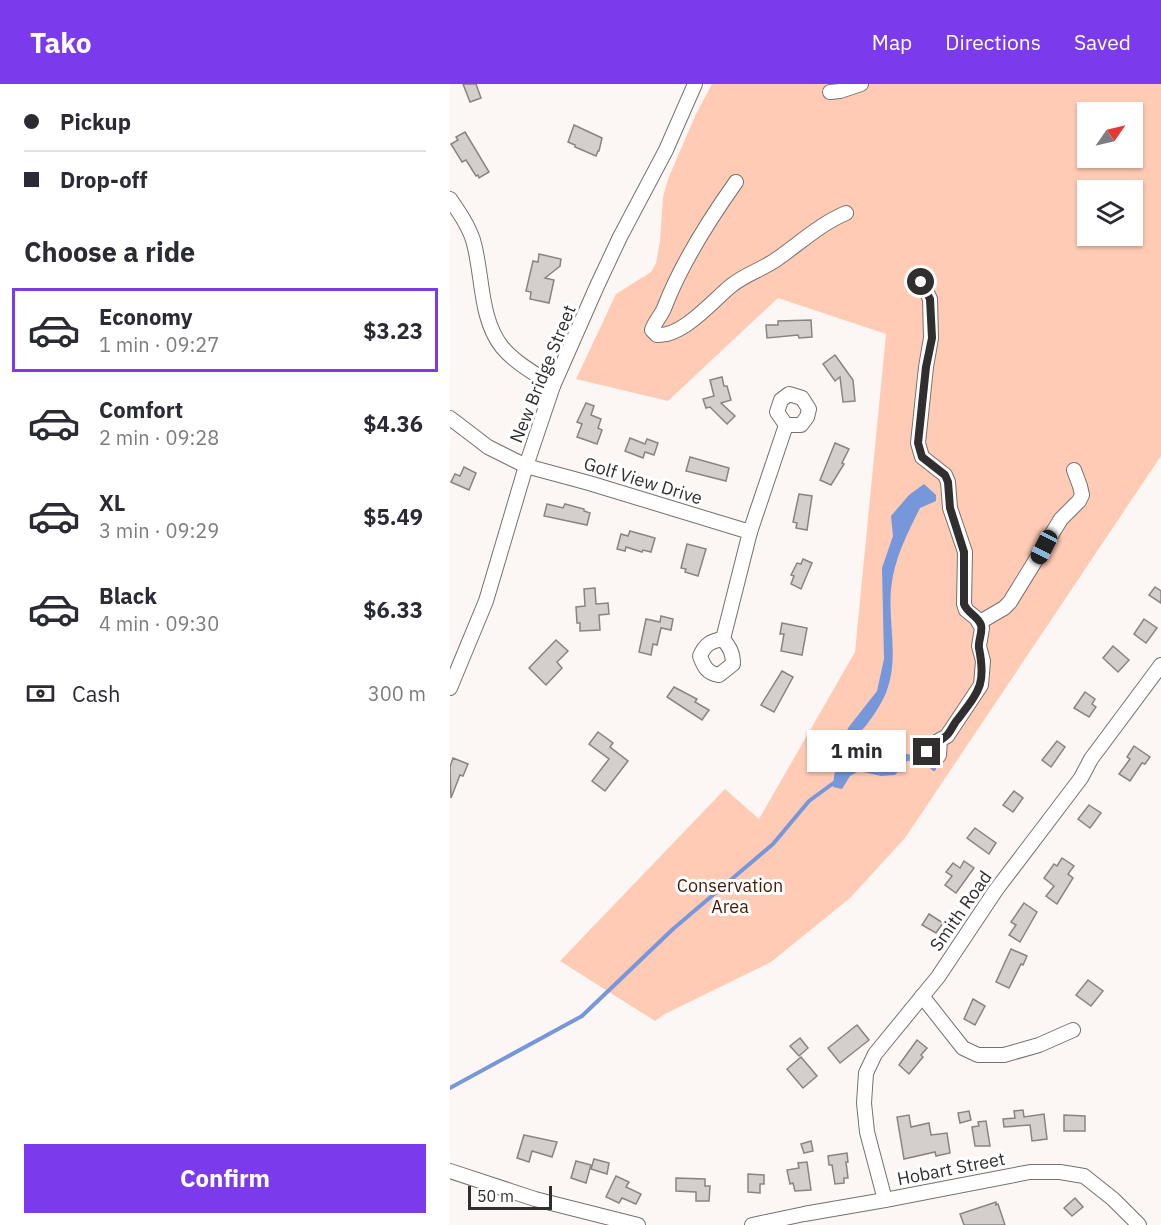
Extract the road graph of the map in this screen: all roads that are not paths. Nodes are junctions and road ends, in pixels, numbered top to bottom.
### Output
1 (695, 84) edge
2 (861, 84) edge
3 (830, 92) dead end
4 (736, 182) dead end
5 (450, 199) edge
6 (846, 213) dead end
7 (918, 274) dead end
8 (554, 386) junction
9 (450, 418) edge
10 (786, 425) dead end
11 (526, 466) junction
12 (1074, 470) dead end
13 (750, 532) junction
14 (980, 622) junction
15 (723, 639) dead end
16 (1161, 664) edge
17 (450, 688) edge
18 (940, 740) dead end
19 (922, 996) junction
20 (1073, 1030) dead end
21 (450, 1172) edge
22 (885, 1200) junction
23 (638, 1225) edge
24 (752, 1225) edge
25 (1139, 1225) edge

1 - 8 street, New Bridge Street
2 - 3 street
4 - 6 street
5 - 8 street
7 - 14 street
8 - 11 street, New Bridge Street
9 - 11 street, Golf View Drive
10 - 13 street
11 - 13 street, Golf View Drive
11 - 17 street, New Bridge Street
12 - 14 street
13 - 15 street
14 - 18 street
16 - 19 street, Smith Road
19 - 20 street
19 - 22 street, Smith Road
21 - 23 street
22 - 24 street, Hobart Street
22 - 25 street, Hobart Street

